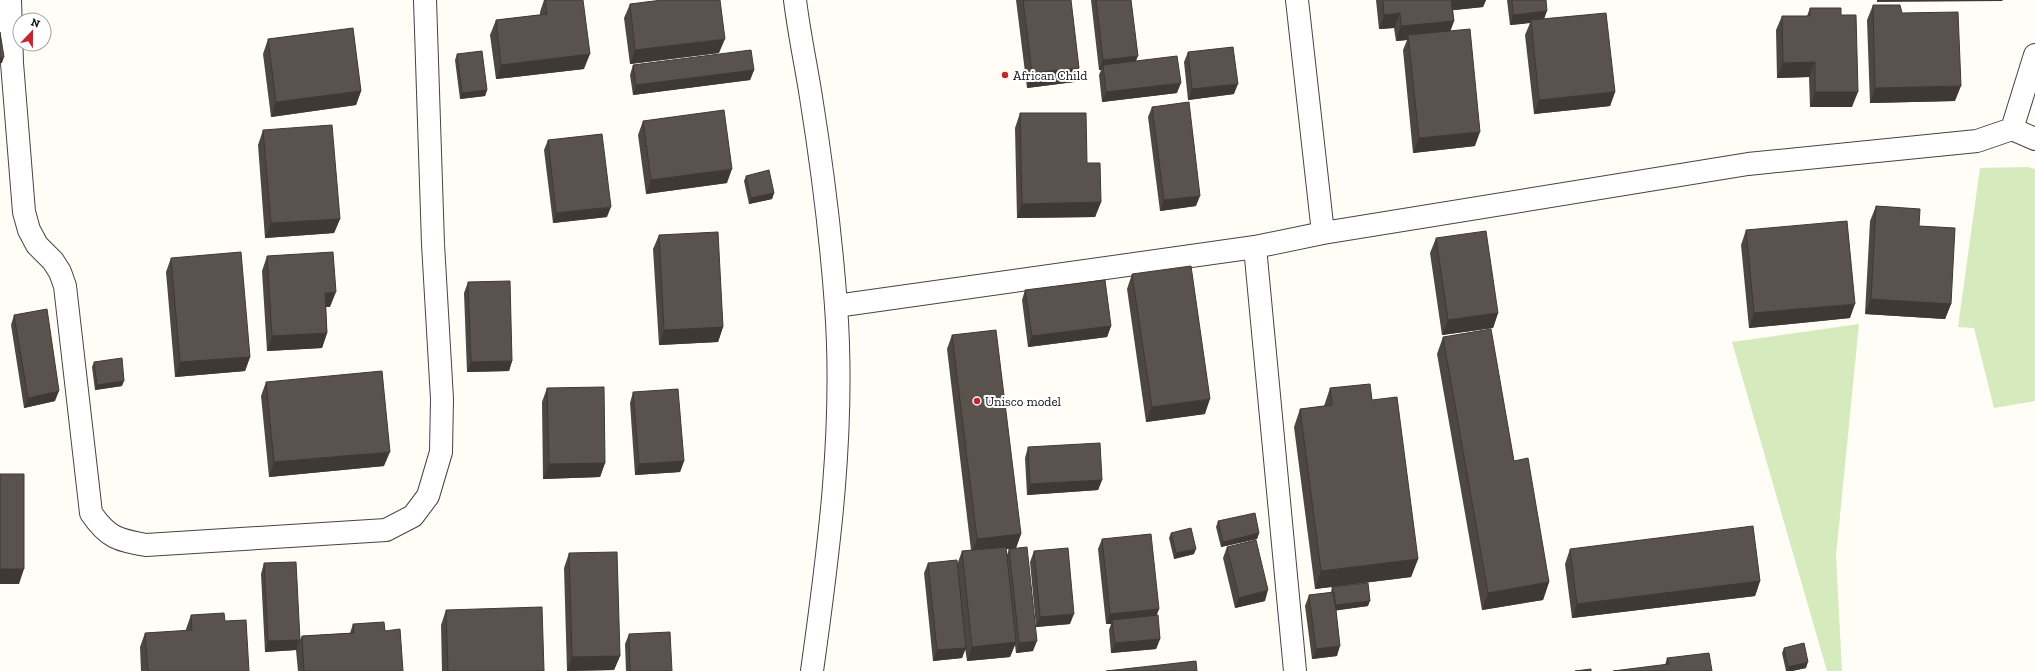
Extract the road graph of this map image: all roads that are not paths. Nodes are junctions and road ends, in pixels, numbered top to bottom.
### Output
1 (10, 0) edge
2 (425, 0) edge
3 (795, 0) edge
4 (1297, 0) edge
5 (2035, 55) edge
6 (2012, 129) junction
7 (2035, 139) edge
8 (1323, 232) junction
9 (1255, 247) junction
10 (836, 306) junction
11 (812, 671) edge
12 (1295, 671) edge

1 - 2 street
3 - 10 street
4 - 8 street
5 - 6 street
6 - 7 street
6 - 8 street
8 - 9 street
9 - 10 street
9 - 12 street
10 - 11 street

